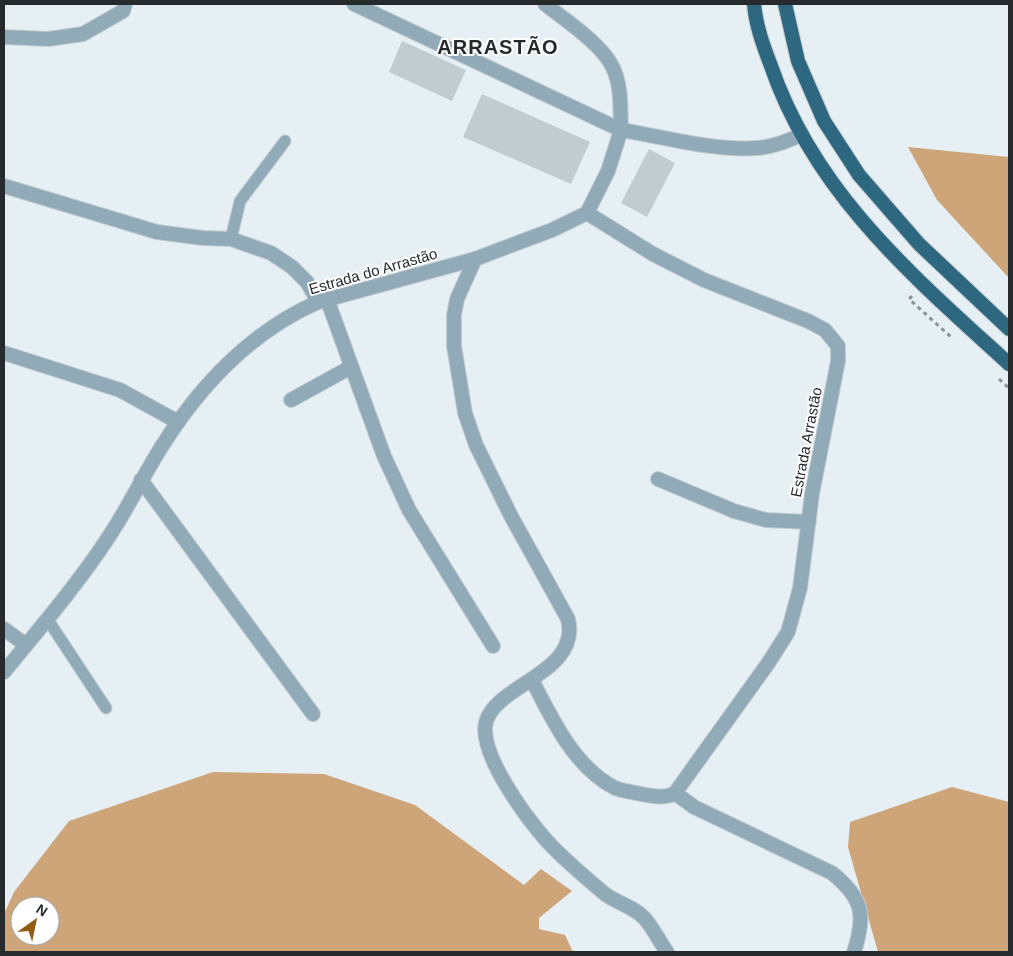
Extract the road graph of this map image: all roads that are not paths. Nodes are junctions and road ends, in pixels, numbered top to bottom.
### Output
1 (125, 4) edge
2 (354, 4) edge
3 (545, 4) edge
4 (754, 4) edge
5 (785, 4) edge
6 (4, 37) edge
7 (621, 130) junction
8 (801, 135) junction
9 (284, 141) dead end
10 (4, 186) edge
11 (587, 213) junction
12 (231, 240) junction
13 (475, 259) junction
14 (323, 300) junction
15 (1009, 329) edge
16 (4, 353) edge
17 (1009, 364) edge
18 (351, 367) junction
19 (292, 400) dead end
20 (178, 422) junction
21 (658, 479) dead end
22 (141, 480) junction
23 (809, 522) junction
24 (48, 620) junction
25 (4, 629) edge
26 (26, 645) junction
27 (493, 646) dead end
28 (4, 672) edge
29 (532, 680) junction
30 (106, 708) dead end
31 (314, 714) dead end
32 (675, 793) junction
33 (667, 952) edge
34 (854, 952) edge

1 - 6 street
2 - 7 street
3 - 7 street
4 - 8 highway
5 - 15 highway
7 - 8 street
7 - 11 street
8 - 17 highway
9 - 12 lane
10 - 12 street
11 - 13 street, Estrada do Arrastão
11 - 23 street, Estrada Arrastão
12 - 14 street
13 - 14 street, Estrada do Arrastão
13 - 29 street
14 - 18 street
14 - 20 street, Estrada do Arrastão
16 - 20 street
18 - 19 street
18 - 27 street
20 - 22 street, Estrada do Arrastão
21 - 23 street
22 - 24 street, Estrada do Arrastão
22 - 31 street
23 - 32 street, Estrada Arrastão
24 - 26 street, Estrada do Arrastão
24 - 30 lane
25 - 26 street
26 - 28 street, Estrada do Arrastão
29 - 32 street
29 - 33 street
32 - 34 street

